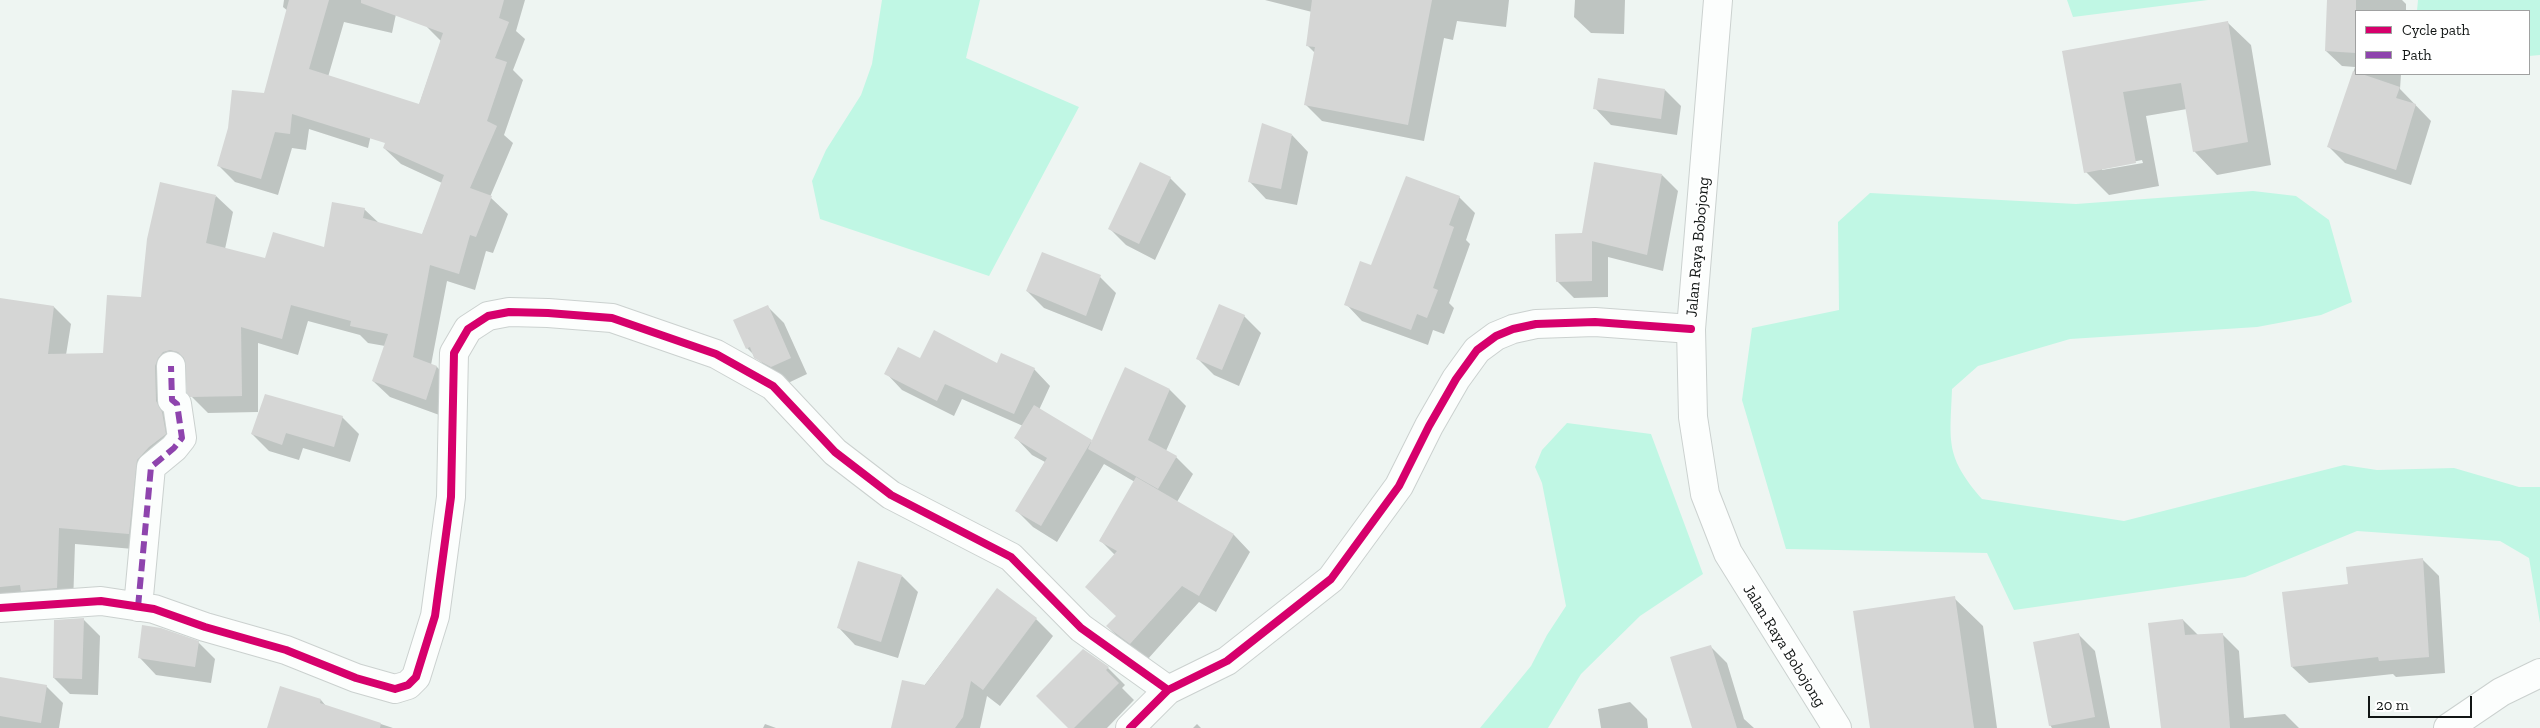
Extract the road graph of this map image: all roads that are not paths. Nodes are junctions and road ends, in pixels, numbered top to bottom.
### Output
1 (1718, 0) edge
2 (1691, 330) junction
3 (171, 366) dead end
4 (138, 607) junction
5 (0, 608) edge
6 (2540, 673) edge
7 (1168, 690) junction
8 (1130, 728) edge
9 (1837, 728) edge
10 (2448, 728) edge

1 - 2 street, Jalan Raya Bobojong
2 - 7 street
2 - 9 street, Jalan Raya Bobojong
3 - 4 street
4 - 5 street
4 - 7 street
6 - 10 street
7 - 8 street

